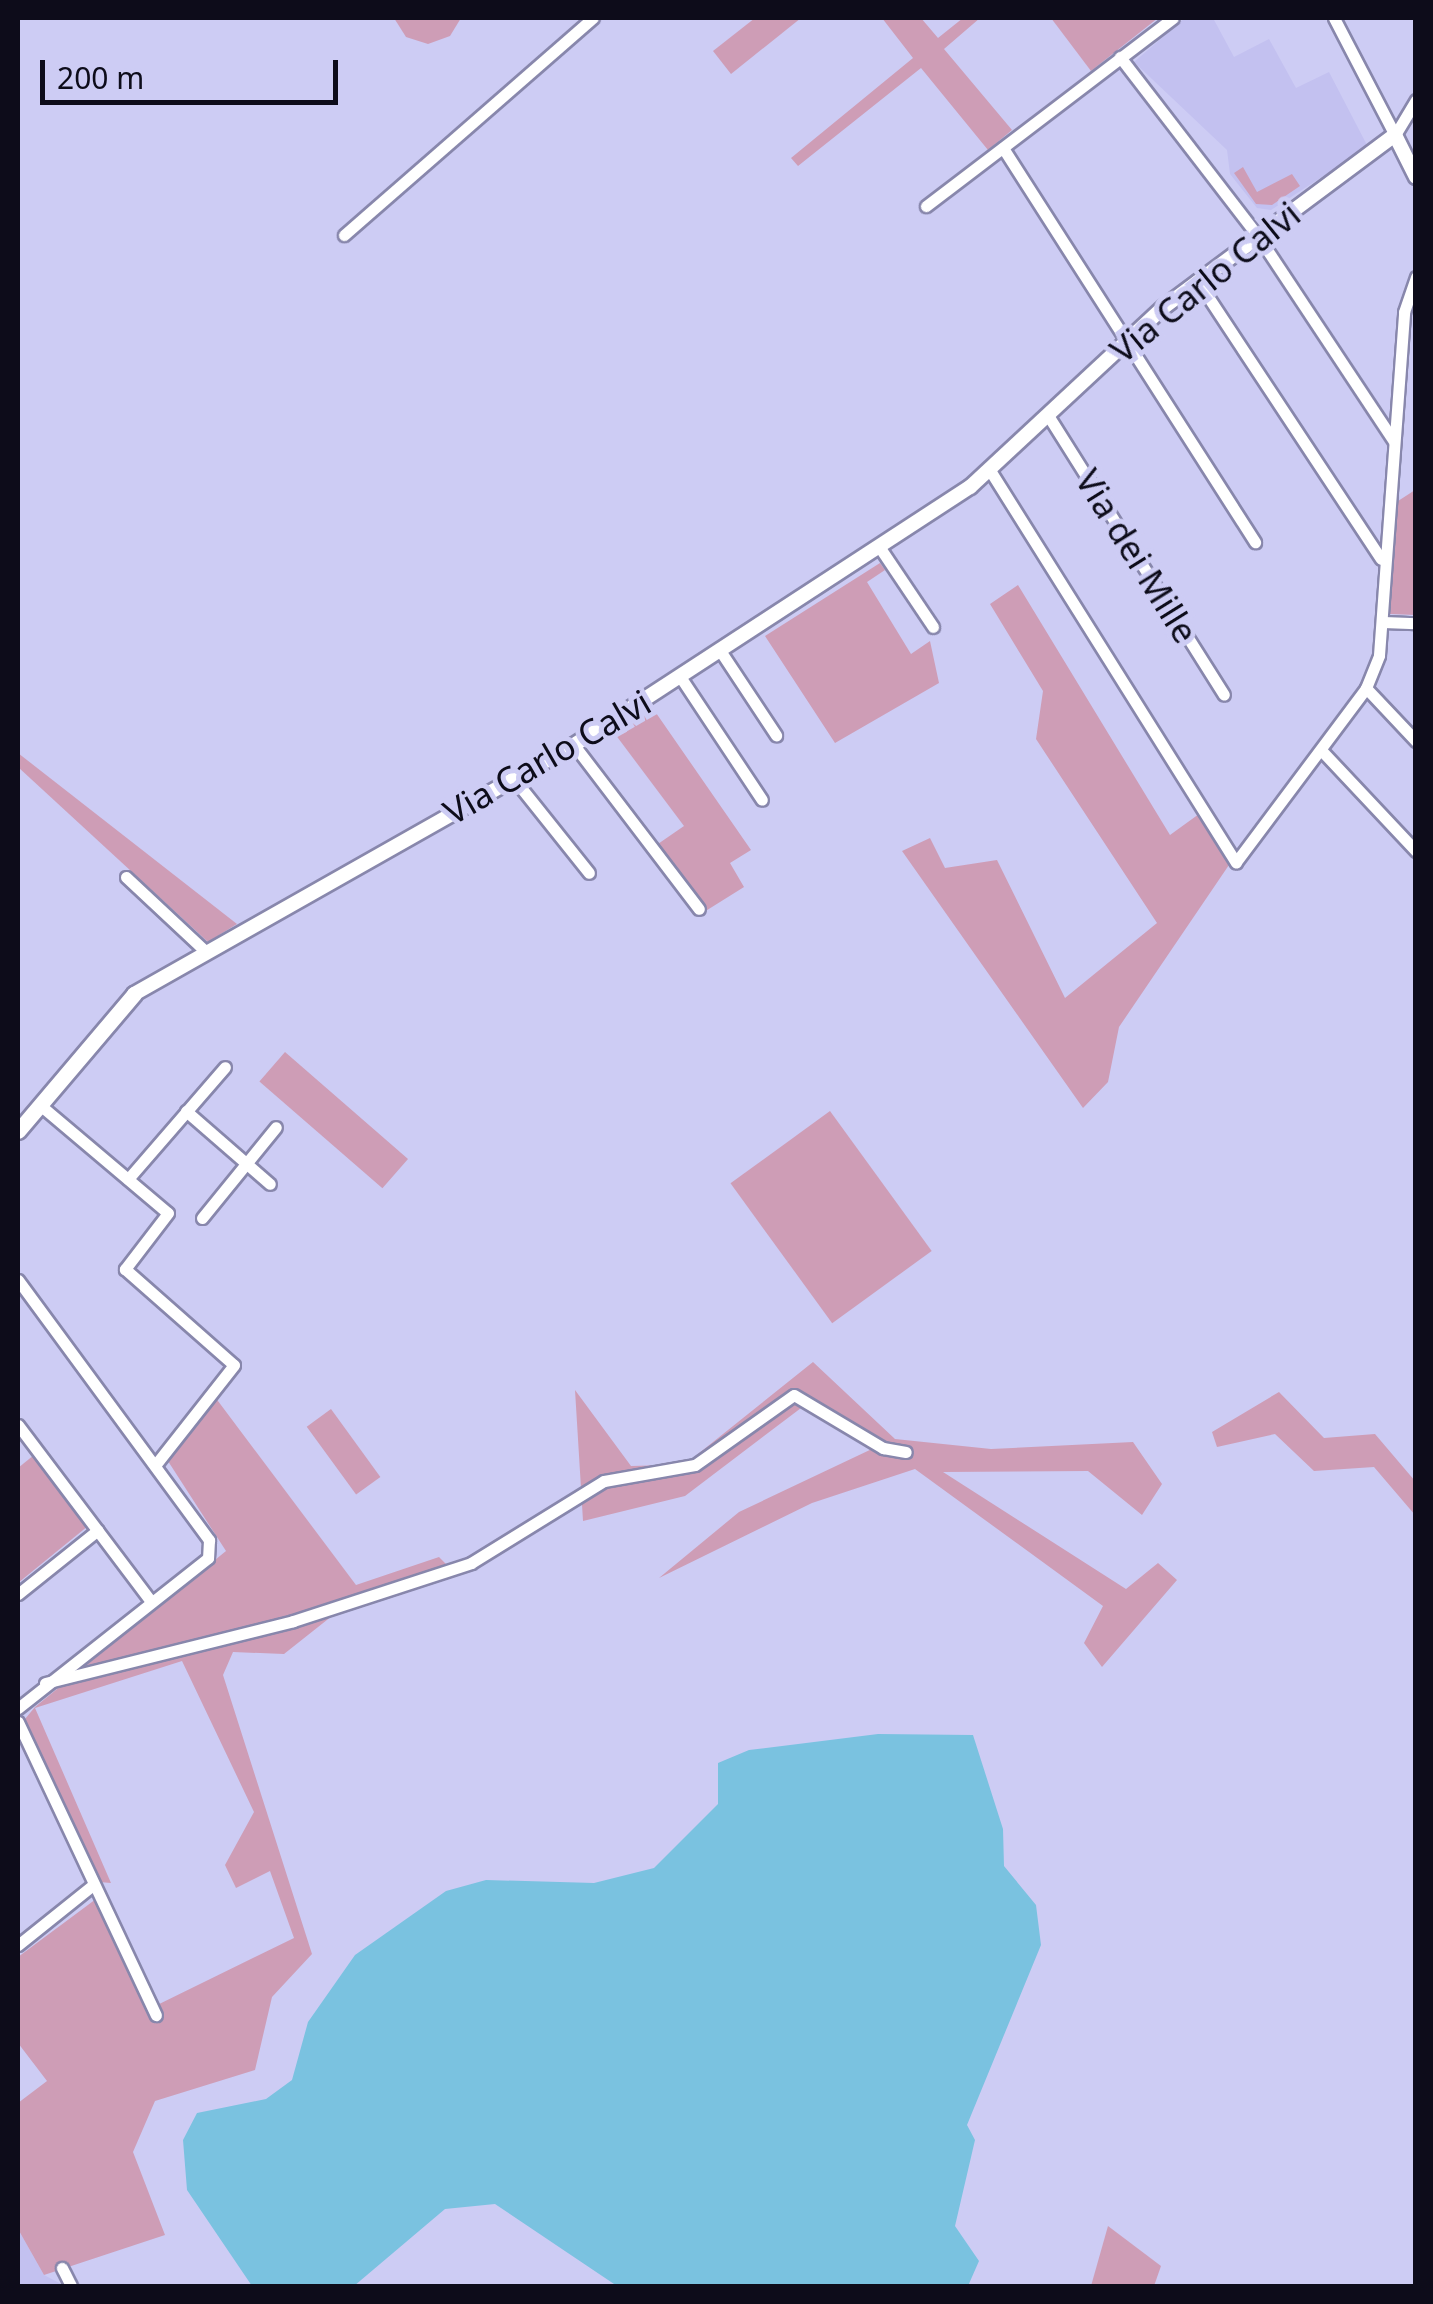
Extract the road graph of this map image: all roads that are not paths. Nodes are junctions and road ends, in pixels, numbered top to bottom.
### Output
1 (593, 18) edge
2 (1173, 18) edge
3 (1334, 18) edge
4 (1120, 57) junction
5 (1416, 100) edge
6 (1395, 135) junction
7 (1003, 148) junction
8 (1416, 177) edge
9 (926, 206) dead end
10 (344, 234) dead end
11 (1256, 235) junction
12 (1416, 277) edge
13 (1197, 280) junction
14 (1128, 342) junction
15 (1050, 417) junction
16 (1393, 440) junction
17 (990, 472) junction
18 (1255, 542) dead end
19 (880, 548) junction
20 (1381, 560) junction
21 (1383, 622) junction
22 (1416, 623) edge
23 (933, 627) dead end
24 (720, 652) junction
25 (681, 678) junction
26 (1366, 688) junction
27 (1224, 695) dead end
28 (776, 735) dead end
29 (1416, 741) edge
30 (574, 745) junction
31 (1321, 750) junction
32 (514, 779) junction
33 (762, 800) dead end
34 (1416, 851) edge
35 (589, 873) dead end
36 (126, 877) dead end
37 (698, 909) dead end
38 (204, 951) junction
39 (134, 994) joint
40 (226, 1067) dead end
41 (40, 1105) junction
42 (186, 1112) junction
43 (276, 1127) dead end
44 (18, 1131) edge
45 (246, 1163) junction
46 (128, 1179) junction
47 (270, 1184) dead end
48 (202, 1218) dead end
49 (18, 1280) edge
50 (18, 1425) edge
51 (906, 1452) dead end
52 (156, 1464) junction
53 (98, 1530) junction
54 (18, 1594) edge
55 (150, 1600) junction
56 (44, 1684) junction
57 (18, 1708) edge
58 (18, 1722) edge
59 (94, 1885) junction
60 (19, 1942) edge
61 (156, 2015) dead end
62 (62, 2268) dead end
63 (72, 2286) edge

1 - 10 street
2 - 4 street
3 - 6 street
4 - 7 street
4 - 11 street
5 - 6 street
6 - 8 street
6 - 11 street, Via Carlo Calvi
7 - 9 street
7 - 14 street
11 - 13 street, Via Carlo Calvi
11 - 16 street
12 - 16 street
13 - 14 street, Via Carlo Calvi
13 - 20 street
14 - 15 street, Via Carlo Calvi
14 - 18 street
15 - 17 street, Via Carlo Calvi
15 - 27 street, Via dei Mille
16 - 20 street
17 - 19 street, Via Carlo Calvi
17 - 31 street
19 - 23 street
19 - 24 street, Via Carlo Calvi
20 - 21 street
21 - 22 street
21 - 26 street
24 - 25 street, Via Carlo Calvi
24 - 28 street
25 - 30 street, Via Carlo Calvi
25 - 33 street
26 - 29 street
26 - 31 street
30 - 32 street, Via Carlo Calvi
30 - 37 street
31 - 34 street
32 - 35 street
32 - 38 street, Via Carlo Calvi
36 - 38 street
38 - 39 street, Via Carlo Calvi
39 - 41 main road
40 - 42 street
41 - 44 main road
41 - 46 street
42 - 45 street
42 - 46 street
43 - 45 street
45 - 47 street
45 - 48 street
46 - 52 street
49 - 52 street
50 - 53 street
51 - 56 street
52 - 55 street
53 - 54 street
53 - 55 street
55 - 56 street
56 - 57 street
58 - 59 street
59 - 60 street
59 - 61 street
62 - 63 street

